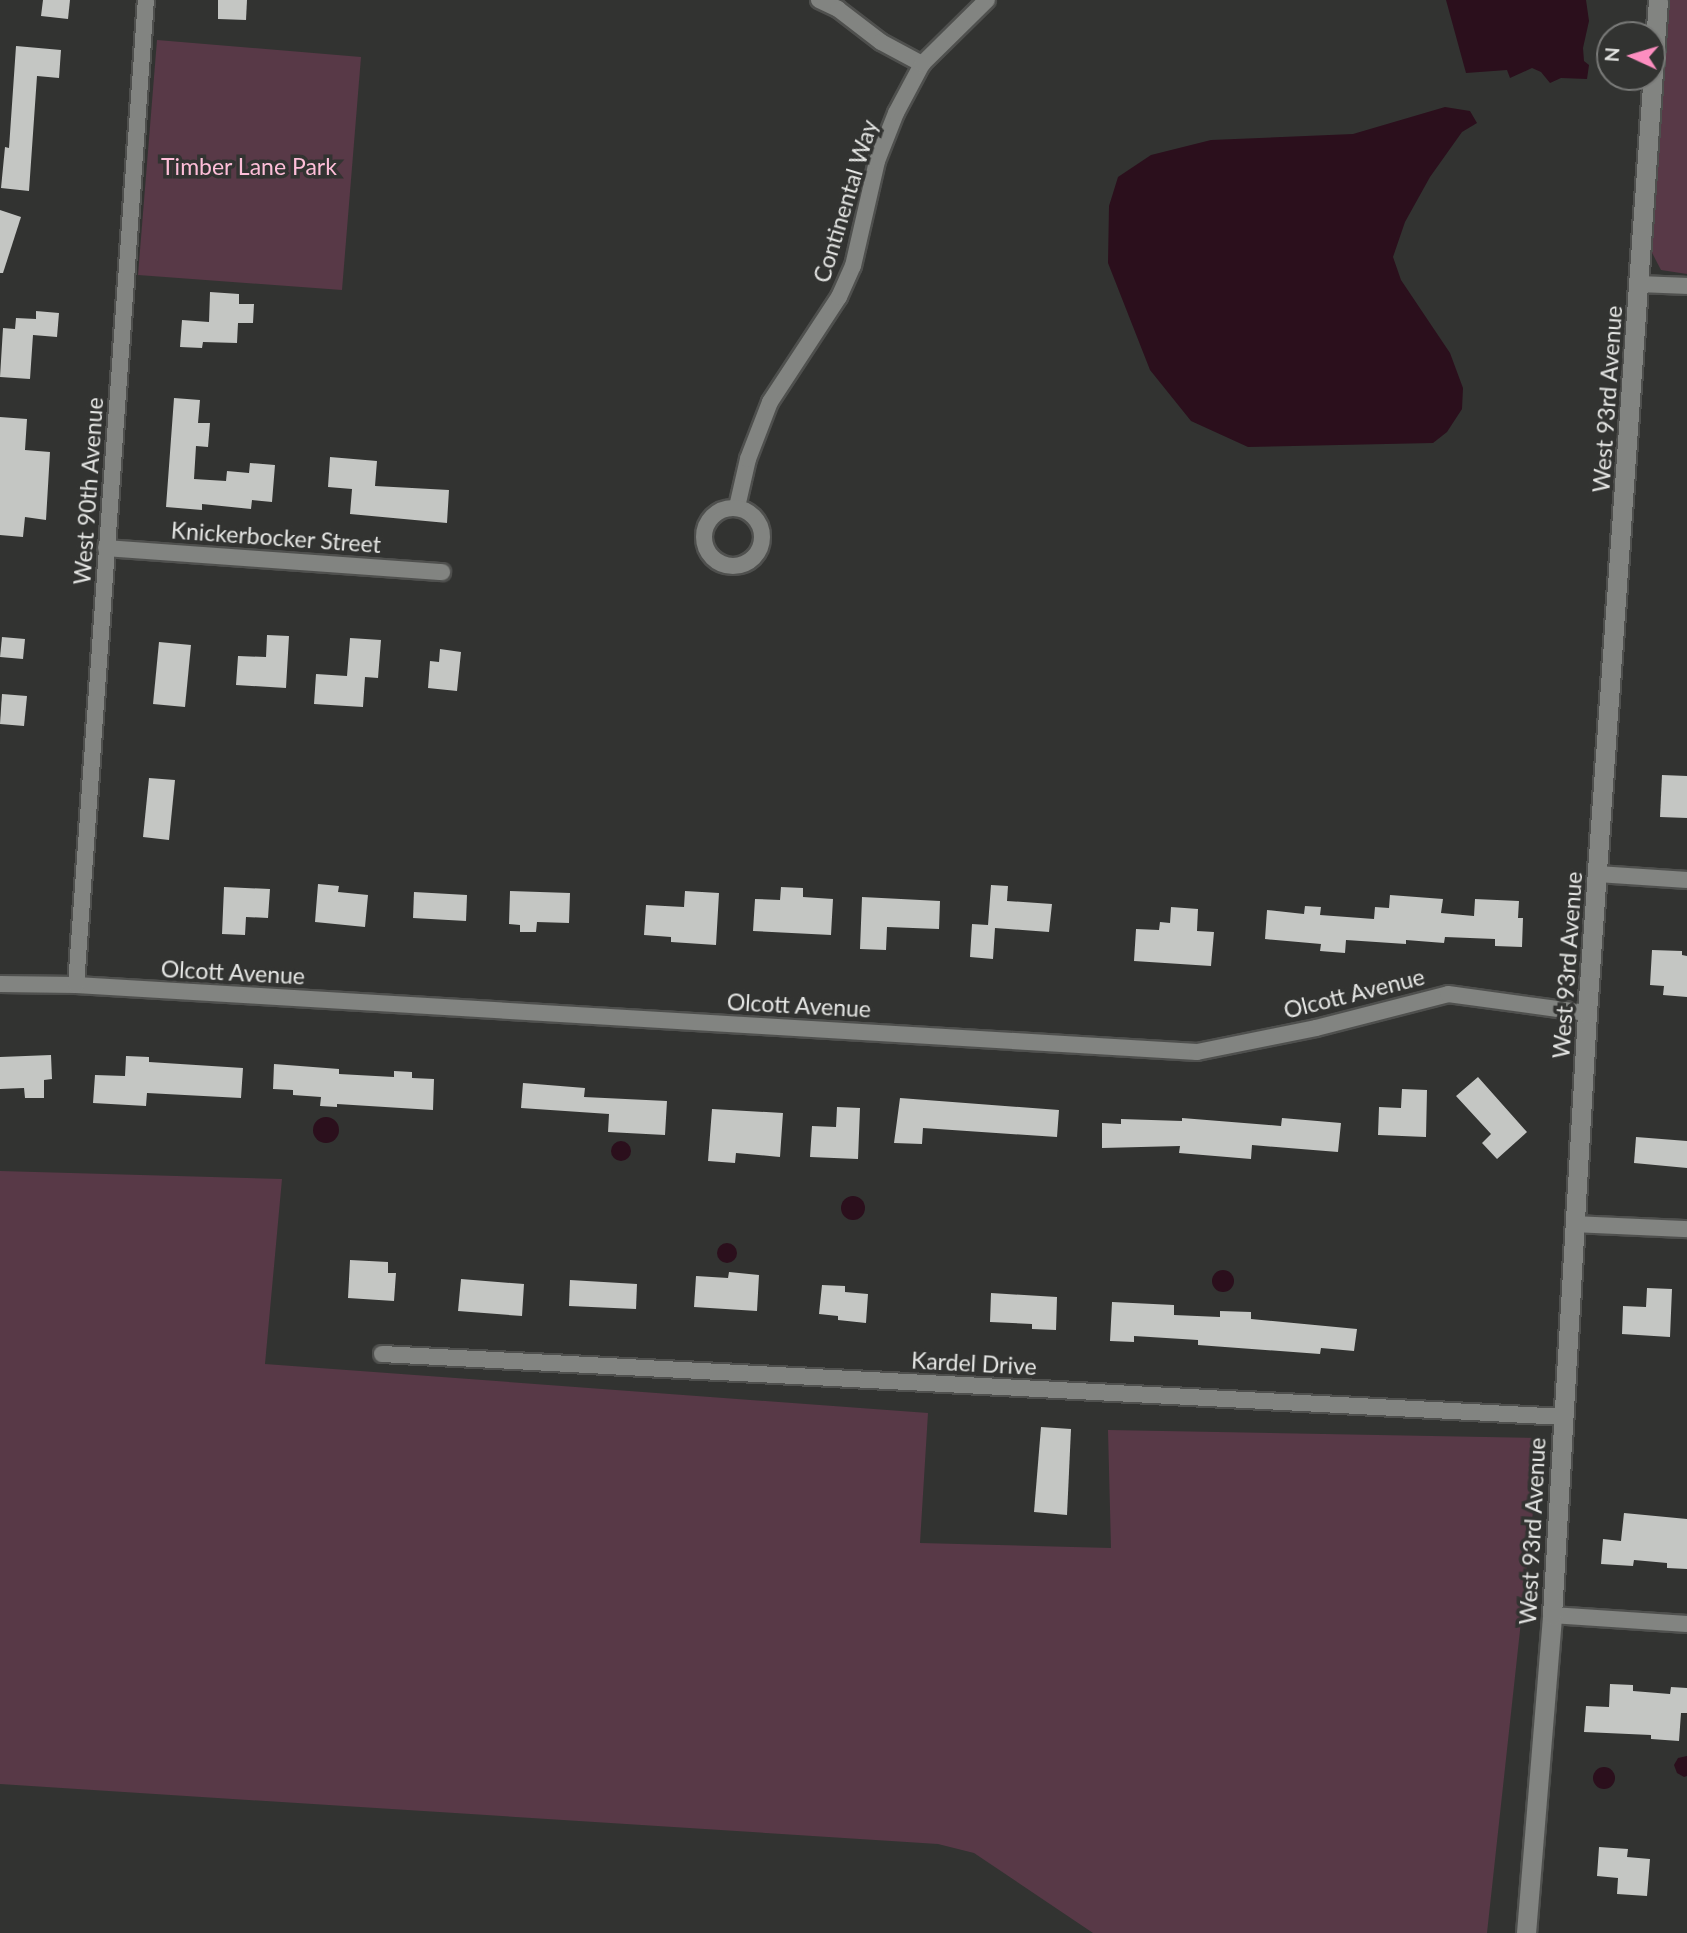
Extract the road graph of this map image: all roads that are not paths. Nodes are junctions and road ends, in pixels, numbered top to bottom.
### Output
1 (146, 0) edge
2 (819, 0) edge
3 (987, 0) edge
4 (1658, 0) edge
5 (922, 64) junction
6 (1640, 284) junction
7 (1687, 286) edge
8 (737, 507) dead end
9 (106, 548) junction
10 (442, 572) dead end
11 (1598, 874) junction
12 (1687, 880) edge
13 (0, 984) edge
14 (76, 985) junction
15 (1587, 1013) junction
16 (1575, 1224) junction
17 (1687, 1229) edge
18 (382, 1354) dead end
19 (1563, 1417) junction
20 (1552, 1615) junction
21 (1687, 1624) edge
22 (1526, 1933) edge

1 - 9 street, West 90th Avenue
2 - 5 street
3 - 5 street, Continental Way
4 - 6 street, West 93rd Avenue
5 - 8 street, Continental Way
6 - 7 street
6 - 11 street, West 93rd Avenue
9 - 10 street, Knickerbocker Street
9 - 14 street, West 90th Avenue
11 - 12 street
11 - 15 street, West 93rd Avenue
13 - 14 street, Olcott Avenue
14 - 15 street, Olcott Avenue
15 - 16 street, West 93rd Avenue
16 - 17 street
16 - 19 street, West 93rd Avenue
18 - 19 street, Kardel Drive
19 - 20 street, West 93rd Avenue
20 - 21 street
20 - 22 street, West 93rd Avenue

